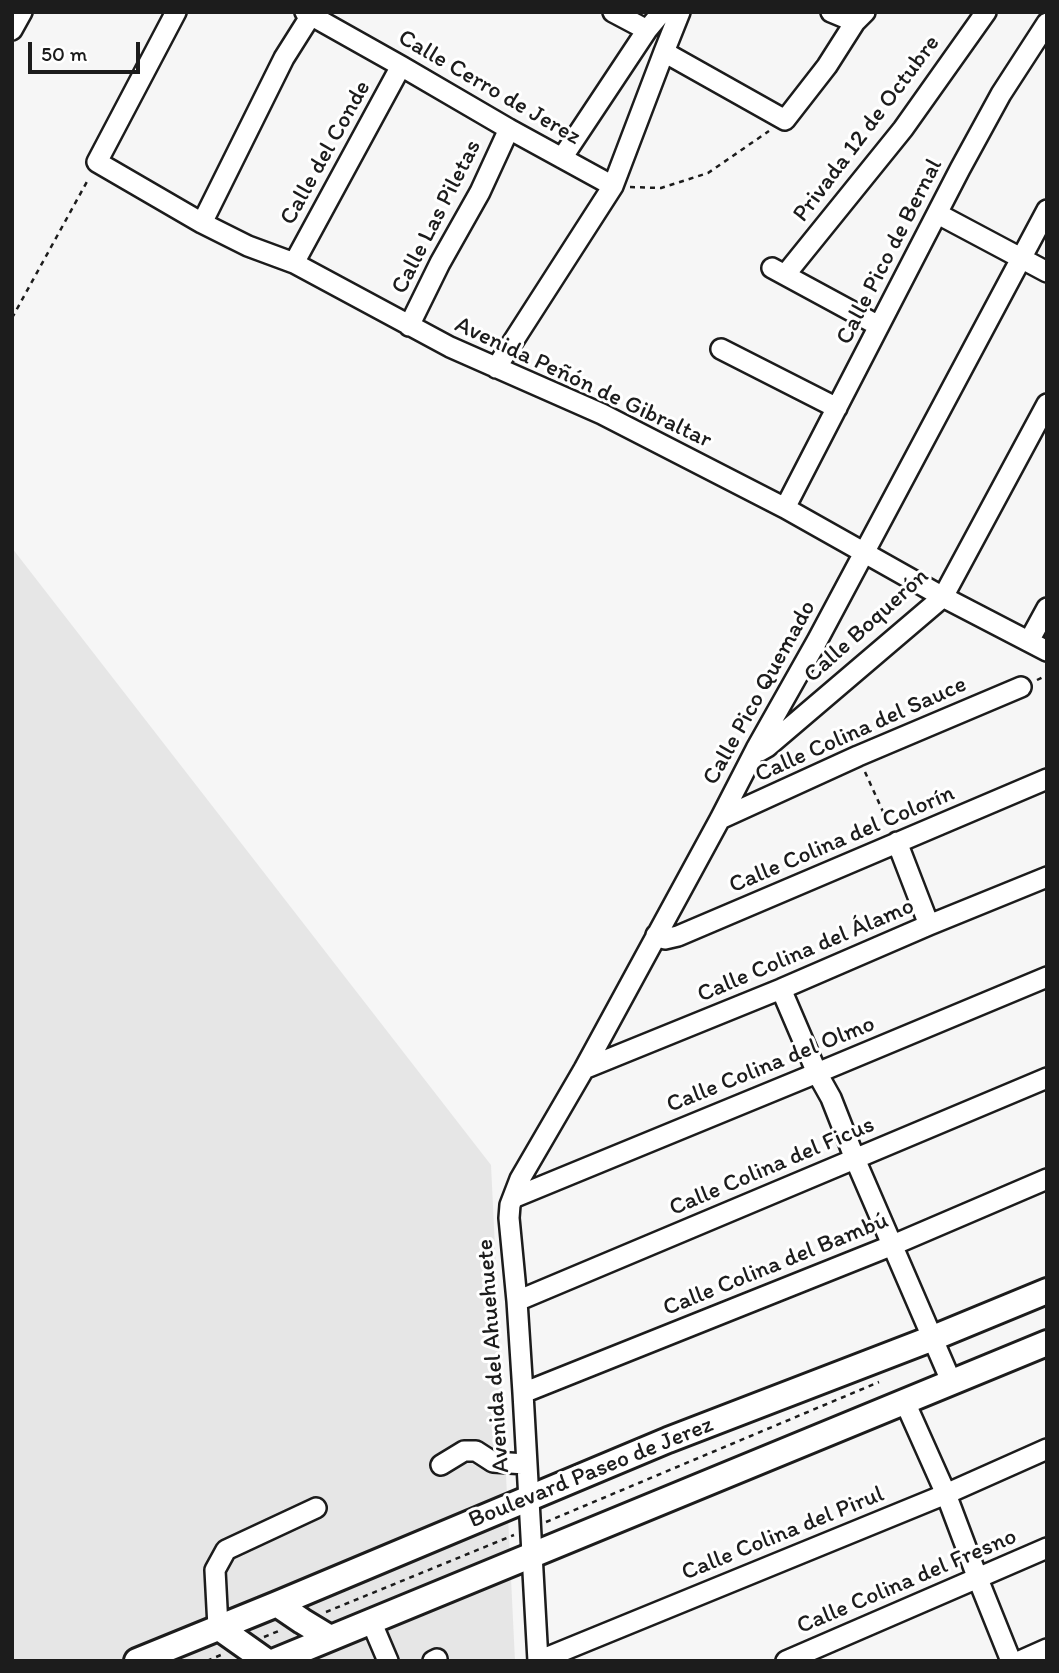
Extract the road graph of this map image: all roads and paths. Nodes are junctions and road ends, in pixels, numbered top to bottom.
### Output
1 (22, 12) edge
2 (176, 12) edge
3 (612, 12) edge
4 (662, 12) edge
5 (680, 12) edge
6 (831, 12) edge
7 (986, 12) edge
8 (310, 13) edge
9 (860, 17) edge
10 (1047, 23) edge
11 (12, 30) edge
12 (647, 30) junction
13 (664, 52) junction
14 (401, 66) junction
15 (785, 120) junction
16 (509, 129) junction
17 (562, 158) junction
18 (97, 162) junction
19 (613, 186) junction
20 (1047, 211) edge
21 (938, 214) junction
22 (202, 223) junction
23 (1022, 259) junction
24 (293, 263) junction
25 (1047, 272) edge
26 (12, 318) edge
27 (409, 326) junction
28 (879, 326) junction
29 (721, 349) dead end
30 (496, 368) junction
31 (1047, 404) edge
32 (837, 408) junction
33 (785, 508) junction
34 (864, 554) junction
35 (943, 597) junction
36 (1047, 608) edge
37 (1029, 641) junction
38 (1047, 651) edge
39 (1021, 687) dead end
40 (755, 749) junction
41 (858, 757) junction
42 (1047, 779) edge
43 (720, 819) junction
44 (897, 842) junction
45 (1047, 877) edge
46 (929, 925) junction
47 (656, 935) junction
48 (1047, 977) edge
49 (781, 989) junction
50 (584, 1069) junction
51 (817, 1073) junction
52 (1047, 1078) edge
53 (855, 1159) junction
54 (1047, 1179) edge
55 (513, 1198) junction
56 (893, 1245) junction
57 (1047, 1291) edge
58 (517, 1301) junction
59 (933, 1338) junction
60 (1047, 1343) edge
61 (889, 1377) dead end
62 (951, 1381) junction
63 (523, 1393) junction
64 (904, 1400) junction
65 (1047, 1450) edge
66 (526, 1464) junction
67 (441, 1465) dead end
68 (946, 1493) junction
69 (527, 1498) junction
70 (316, 1508) dead end
71 (530, 1529) junction
72 (1047, 1548) edge
73 (532, 1555) junction
74 (978, 1579) junction
75 (277, 1604) junction
76 (302, 1621) junction
77 (371, 1621) junction
78 (218, 1627) junction
79 (330, 1638) junction
80 (244, 1645) junction
81 (1047, 1649) edge
82 (288, 1658) edge
83 (137, 1661) edge
84 (207, 1661) edge
85 (267, 1661) edge
86 (388, 1661) edge
87 (538, 1661) edge
88 (786, 1661) edge
89 (1011, 1661) edge
90 (1020, 1661) edge

1 - 11 street
2 - 18 street
3 - 12 street
4 - 12 street
5 - 13 street
6 - 9 street
7 - 28 street, Privada 12 de Octubre
8 - 14 street, Calle Cerro de Jerez
8 - 22 street
9 - 15 street
10 - 21 street, Calle Pico de Bernal
12 - 17 street
13 - 15 street
13 - 19 street
14 - 16 street, Calle Cerro de Jerez
14 - 24 street, Calle del Conde
15 - 19 path
16 - 17 street, Calle Cerro de Jerez
16 - 27 street, Calle Las Piletas
17 - 19 street, Calle Cerro de Jerez
18 - 22 street, Avenida Peñón de Gibraltar
18 - 26 path
19 - 30 street
20 - 23 street, Calle Pico Quemado
21 - 23 street
21 - 28 street, Calle Pico de Bernal
22 - 24 street, Avenida Peñón de Gibraltar
23 - 25 street
23 - 34 street, Calle Pico Quemado
24 - 27 street, Avenida Peñón de Gibraltar
27 - 30 street, Avenida Peñón de Gibraltar
28 - 32 street, Calle Pico de Bernal
29 - 32 street
30 - 33 street, Avenida Peñón de Gibraltar
31 - 35 street, Calle Boquerón
32 - 33 street, Calle Pico de Bernal
33 - 34 street, Avenida Peñón de Gibraltar
34 - 35 street, Avenida Peñón de Gibraltar
34 - 40 street, Calle Pico Quemado
35 - 37 street, Avenida Peñón de Gibraltar
35 - 40 street, Calle Boquerón
36 - 37 street
37 - 38 street, Avenida Peñón de Gibraltar
39 - 41 street, Calle Colina del Sauce
40 - 43 street, Calle Pico Quemado
41 - 43 street, Calle Colina del Sauce
41 - 44 path
42 - 44 street, Calle Colina del Colorín
43 - 47 street, Calle Pico Quemado
44 - 46 street
44 - 47 street, Calle Colina del Colorín
45 - 46 street, Calle Colina del Álamo
46 - 49 street, Calle Colina del Álamo
47 - 50 street, Calle Pico Quemado
48 - 51 street, Calle Colina del Olmo
49 - 50 street, Calle Colina del Álamo
49 - 51 street
50 - 55 street, Calle Pico Quemado
51 - 53 street
51 - 55 street, Calle Colina del Olmo
52 - 53 street, Calle Colina del Ficus
53 - 56 street
53 - 58 street, Calle Colina del Ficus
54 - 56 street, Calle Colina del Bambú
55 - 58 street, Avenida del Ahuehuete
56 - 59 street
56 - 63 street, Calle Colina del Bambú
57 - 59 main road, Boulevard Paseo de Jerez
58 - 63 street, Avenida del Ahuehuete
59 - 62 street
59 - 69 main road, Boulevard Paseo de Jerez
60 - 62 main road
61 - 71 path
62 - 64 main road
63 - 66 street, Avenida del Ahuehuete
64 - 68 street
64 - 73 main road
65 - 68 street, Calle Colina del Pirul
66 - 67 street
66 - 69 street, Avenida del Ahuehuete
68 - 74 street
68 - 87 street, Calle Colina del Pirul
69 - 71 street, Avenida del Ahuehuete
69 - 75 main road, Boulevard Paseo de Jerez
70 - 78 street
71 - 73 street, Avenida del Ahuehuete
71 - 76 path
72 - 74 street, Calle Colina del Fresno
73 - 77 main road
73 - 87 street, Avenida del Ahuehuete
74 - 88 street, Calle Colina del Fresno
74 - 89 street
75 - 76 main road
75 - 78 main road, Boulevard Paseo de Jerez
76 - 79 main road
76 - 80 path
77 - 79 main road
77 - 86 street
78 - 80 main road
78 - 83 main road, Boulevard Paseo de Jerez
79 - 82 main road
80 - 84 path
80 - 85 main road
81 - 90 street

